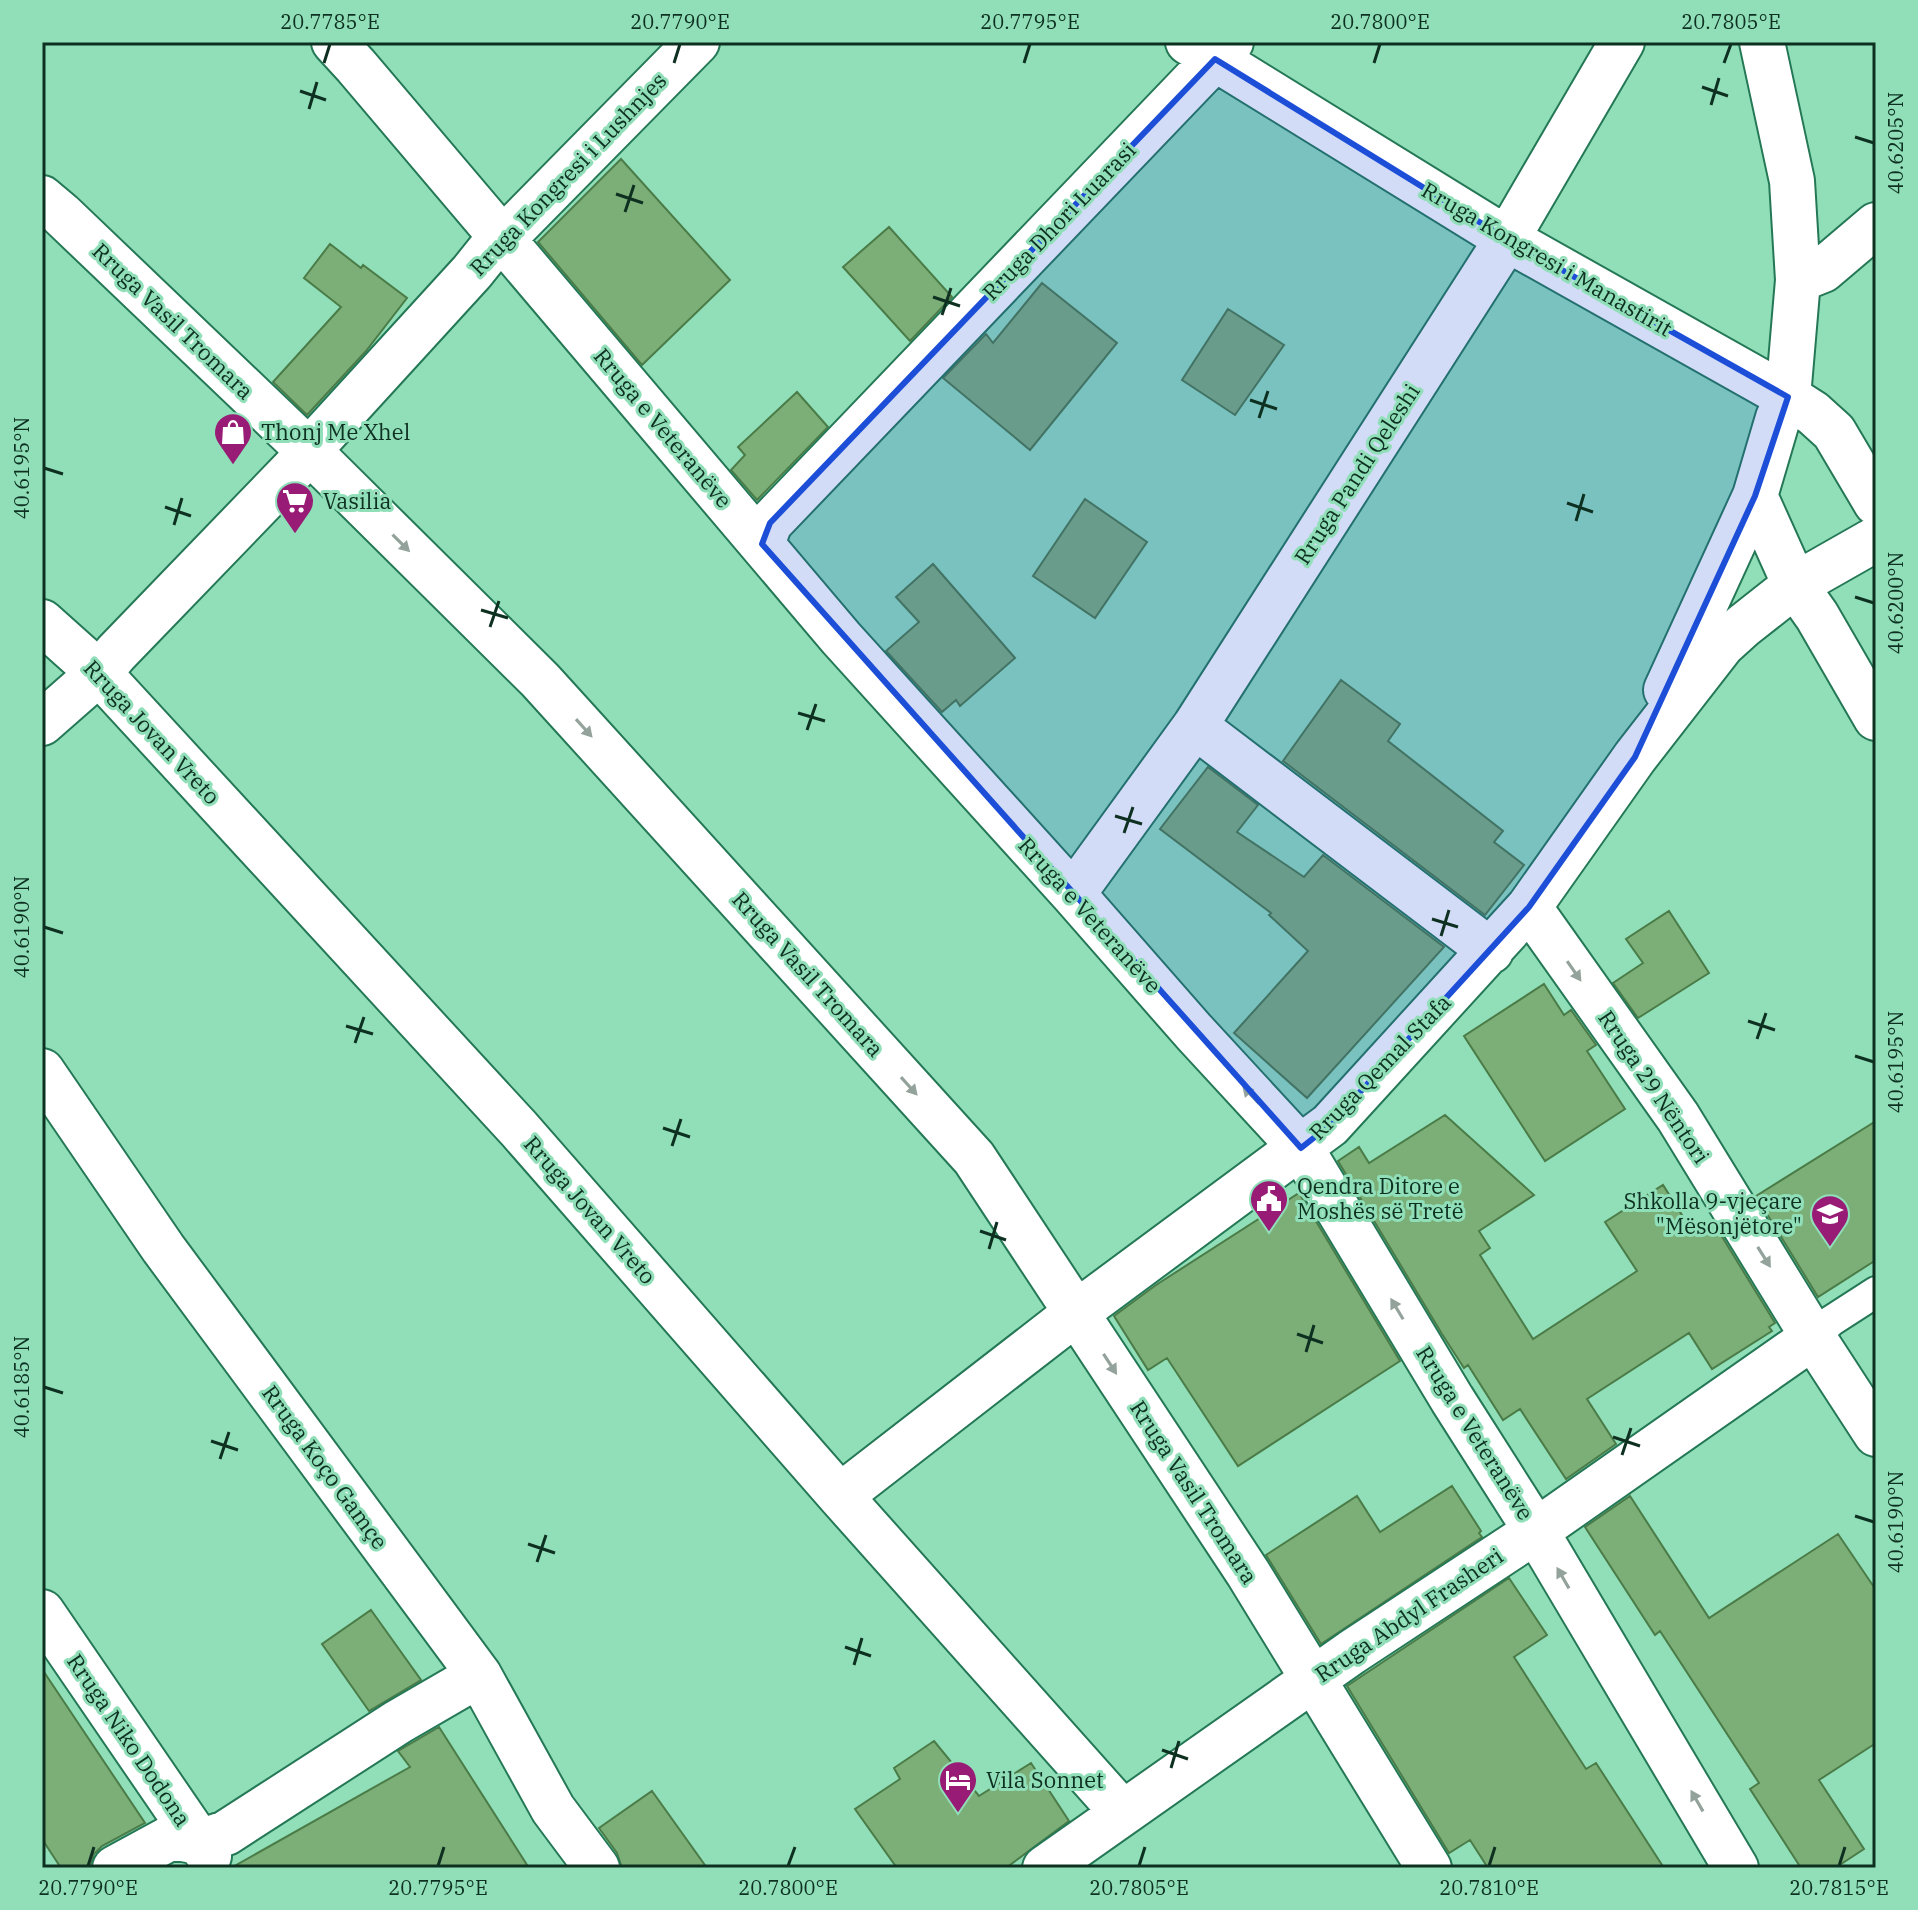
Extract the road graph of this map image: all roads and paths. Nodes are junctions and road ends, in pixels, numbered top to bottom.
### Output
1 (697, 42) edge
2 (1622, 42) edge
3 (1762, 42) edge
4 (1212, 48) edge
5 (356, 50) edge
6 (42, 198) edge
7 (1876, 225) edge
8 (500, 237) junction
9 (1507, 239) junction
10 (1798, 280) junction
11 (1788, 397) junction
12 (310, 452) junction
13 (1755, 496) junction
14 (1876, 503) edge
15 (1876, 539) edge
16 (762, 544) junction
17 (1795, 585) junction
18 (42, 622) edge
19 (99, 673) junction
20 (1876, 718) edge
21 (42, 723) edge
22 (1195, 726) junction
23 (1635, 757) junction
24 (1073, 894) junction
25 (1529, 907) junction
26 (1491, 951) junction
27 (42, 1071) edge
28 (1301, 1148) junction
29 (1876, 1292) edge
30 (1076, 1313) junction
31 (1813, 1337) junction
32 (1876, 1434) edge
33 (840, 1496) junction
34 (1536, 1531) junction
35 (42, 1612) edge
36 (479, 1675) junction
37 (1313, 1680) junction
38 (1122, 1812) junction
39 (208, 1855) edge
40 (115, 1868) edge
41 (597, 1868) edge
42 (1045, 1868) edge
43 (1429, 1868) edge
44 (1736, 1868) edge

1 - 8 street, Rruga Kongresi i Lushnjes
2 - 9 street, Rruga Pandi Qeleshi
3 - 10 street, Rruga Qemal Stafa
4 - 9 street, Rruga Kongresi i Manastirit
4 - 16 street, Rruga Dhori Luarasi
5 - 8 street, Rruga e Veteranëve
6 - 12 street, Rruga Vasil Tromara
7 - 10 street
8 - 12 street, Rruga Kongresi i Lushnjes
8 - 16 street, Rruga e Veteranëve
9 - 11 street, Rruga Kongresi i Manastirit
9 - 22 street, Rruga Pandi Qeleshi
10 - 11 street, Rruga Qemal Stafa
11 - 13 street, Rruga Qemal Stafa
11 - 14 street, Rruga Kongresi i Manastirit
12 - 19 street, Rruga Kongresi i Lushnjes
12 -> 30 street, Rruga Vasil Tromara
13 - 17 street
13 - 23 street, Rruga Qemal Stafa
15 - 17 street, Rruga Qemal Stafa
16 - 24 street, Rruga e Veteranëve
17 - 20 street
17 - 23 street, Rruga Qemal Stafa
18 - 19 street, Rruga Jovan Vreto
19 - 21 street, Rruga Kongresi i Lushnjes
19 - 33 street, Rruga Jovan Vreto
22 - 24 street, Rruga Pandi Qeleshi
22 - 26 street
23 - 25 street, Rruga Qemal Stafa
28 -> 24 street, Rruga e Veteranëve
25 - 26 street, Rruga Qemal Stafa
25 -> 31 street, Rruga 29 Nëntori
26 - 28 street, Rruga Qemal Stafa
27 - 36 street, Rruga Koço Gamçe
28 - 30 street, Rruga Qemal Stafa
34 -> 28 street, Rruga e Veteranëve
29 - 31 lane
30 - 33 street, Rruga Qemal Stafa
30 -> 37 street, Rruga Vasil Tromara
31 - 32 street, Rruga 29 Nëntori
31 - 34 street, Rruga Abdyl Frasheri
33 - 38 street, Rruga Jovan Vreto
34 - 37 street, Rruga Abdyl Frasheri
44 -> 34 street, Rruga e Veteranëve
35 - 39 street, Rruga Niko Dodona
36 - 39 street
36 - 41 street, Rruga Koço Gamçe
37 - 38 street, Rruga Abdyl Frasheri
37 - 43 street, Rruga Vasil Tromara
38 - 42 street, Rruga Abdyl Frasheri
39 - 40 street

